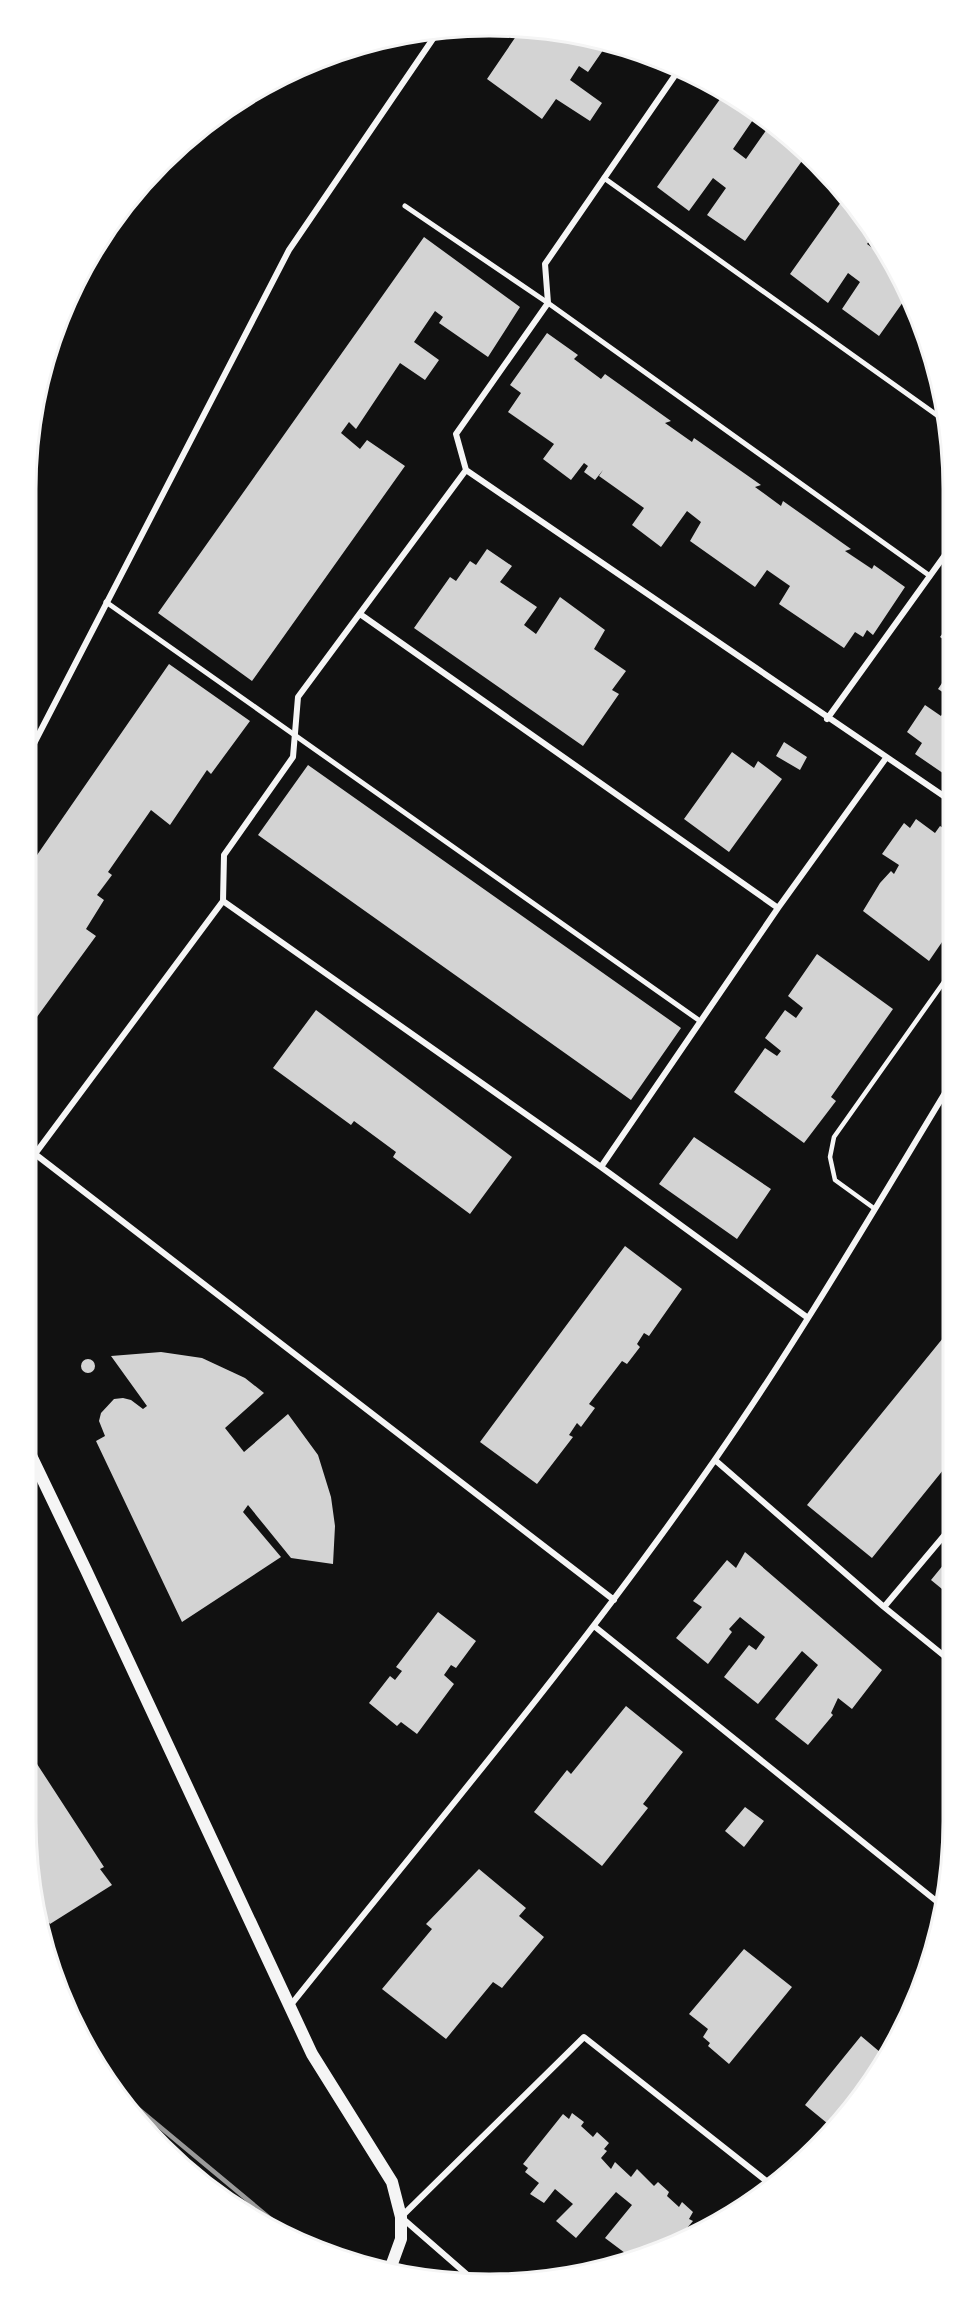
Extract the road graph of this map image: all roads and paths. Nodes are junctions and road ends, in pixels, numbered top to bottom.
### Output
1 (432, 40) edge
2 (674, 76) edge
3 (604, 178) junction
4 (405, 206) dead end
5 (548, 303) junction
6 (936, 415) edge
7 (466, 470) junction
8 (943, 558) edge
9 (930, 576) junction
10 (106, 602) junction
11 (360, 614) junction
12 (827, 719) junction
13 (295, 735) junction
14 (36, 739) edge
15 (886, 758) junction
16 (943, 796) edge
17 (223, 901) junction
18 (777, 908) junction
19 (943, 983) edge
20 (700, 1021) junction
21 (943, 1096) edge
22 (36, 1153) edge
23 (36, 1155) edge
24 (601, 1167) junction
25 (875, 1209) junction
26 (808, 1318) junction
27 (715, 1460) junction
28 (36, 1466) edge
29 (943, 1537) edge
30 (614, 1600) junction
31 (884, 1608) junction
32 (594, 1626) junction
33 (943, 1655) edge
34 (935, 1900) edge
35 (290, 2007) junction
36 (766, 2180) edge
37 (401, 2217) junction
38 (392, 2263) edge
39 (465, 2273) edge

1 - 10 street
2 - 3 street
3 - 5 street
3 - 6 street
4 - 5 street
5 - 7 street
5 - 9 street
7 - 11 street
7 - 12 street
8 - 9 street
9 - 12 street
10 - 13 street
10 - 14 street
11 - 13 street
11 - 18 street
12 - 15 street
13 - 17 street
13 - 20 street
15 - 16 street
15 - 18 street
17 - 22 street
17 - 24 street
18 - 20 street
19 - 25 lane
20 - 24 street
21 - 25 street
23 - 30 street
24 - 26 street
25 - 26 street
26 - 27 street
27 - 30 street
27 - 31 street
28 - 35 main road
29 - 31 street
30 - 32 street
31 - 33 street
32 - 34 street
32 - 35 street
35 - 37 main road
36 - 37 street
37 - 38 main road
37 - 39 street

